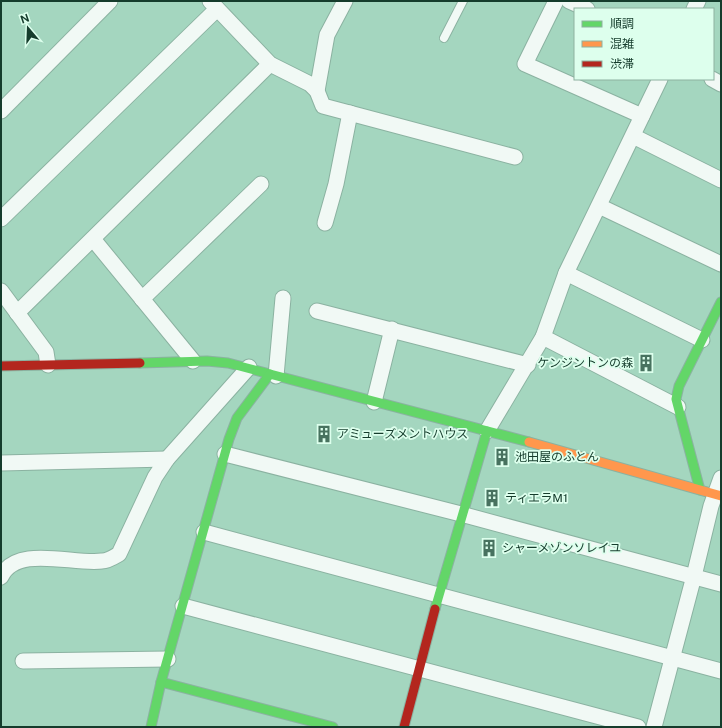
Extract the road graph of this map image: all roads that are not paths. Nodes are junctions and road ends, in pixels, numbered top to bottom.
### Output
1 (110, 1) edge
2 (344, 1) edge
3 (463, 1) edge
4 (556, 1) edge
5 (569, 1) edge
6 (214, 5) edge
7 (585, 8) edge
8 (444, 38) dead end
9 (270, 64) junction
10 (660, 80) edge
11 (317, 90) junction
12 (1, 111) edge
13 (350, 113) junction
14 (642, 116) junction
15 (633, 136) junction
16 (515, 157) dead end
17 (721, 180) edge
18 (261, 184) dead end
19 (599, 206) junction
20 (1, 219) edge
21 (325, 223) dead end
22 (93, 239) junction
23 (721, 264) edge
24 (566, 273) junction
25 (1, 291) edge
26 (283, 298) dead end
27 (142, 299) junction
28 (721, 302) edge
29 (317, 311) dead end
30 (17, 313) junction
31 (392, 329) junction
32 (543, 337) junction
33 (702, 340) junction
34 (193, 362) junction
35 (48, 365) junction
36 (528, 365) junction
37 (1, 366) edge
38 (249, 367) junction
39 (273, 375) junction
40 (374, 402) junction
41 (678, 407) junction
42 (487, 431) junction
43 (225, 454) junction
44 (167, 459) junction
45 (1, 463) edge
46 (721, 478) edge
47 (700, 490) junction
48 (718, 495) edge
49 (461, 514) junction
50 (204, 532) junction
51 (694, 576) junction
52 (1, 577) edge
53 (721, 584) edge
54 (440, 595) junction
55 (183, 606) junction
56 (673, 657) junction
57 (168, 659) junction
58 (23, 661) dead end
59 (418, 669) junction
60 (721, 671) edge
61 (161, 682) junction
62 (151, 727) edge
63 (333, 727) edge
64 (404, 727) edge
65 (638, 727) edge
66 (654, 727) edge

1 - 12 street
2 - 11 street
3 - 8 lane
4 - 14 street
5 - 7 street
6 - 9 street
6 - 20 street
9 - 11 street
9 - 22 street
10 - 14 street
11 - 13 street
13 - 16 street
13 - 21 street
14 - 15 street
15 - 17 street
15 - 19 street
18 - 27 street
19 - 23 street
19 - 24 street
22 - 27 street
22 - 30 street
24 - 32 street
24 - 33 street
25 - 30 street
26 - 39 street
27 - 34 street
28 - 33 street
29 - 31 street
30 - 35 street
31 - 36 street
31 - 40 street
32 - 36 street
32 - 41 street
33 - 41 street
34 - 35 street
34 - 38 street
35 - 37 street
36 - 42 street
38 - 39 street
38 - 44 street
39 - 40 street
39 - 43 street
40 - 42 street
41 - 47 street
42 - 47 street
42 - 49 street
43 - 49 street
43 - 50 street
44 - 45 street
44 - 52 street
46 - 48 street
47 - 48 street
48 - 51 street
49 - 51 street
49 - 54 street
50 - 54 street
50 - 55 street
51 - 53 street
51 - 56 street
54 - 56 street
54 - 59 street
55 - 57 street
55 - 59 street
56 - 60 street
56 - 66 street
57 - 58 street
57 - 61 street
59 - 64 street
59 - 65 street
61 - 62 street
61 - 63 street

